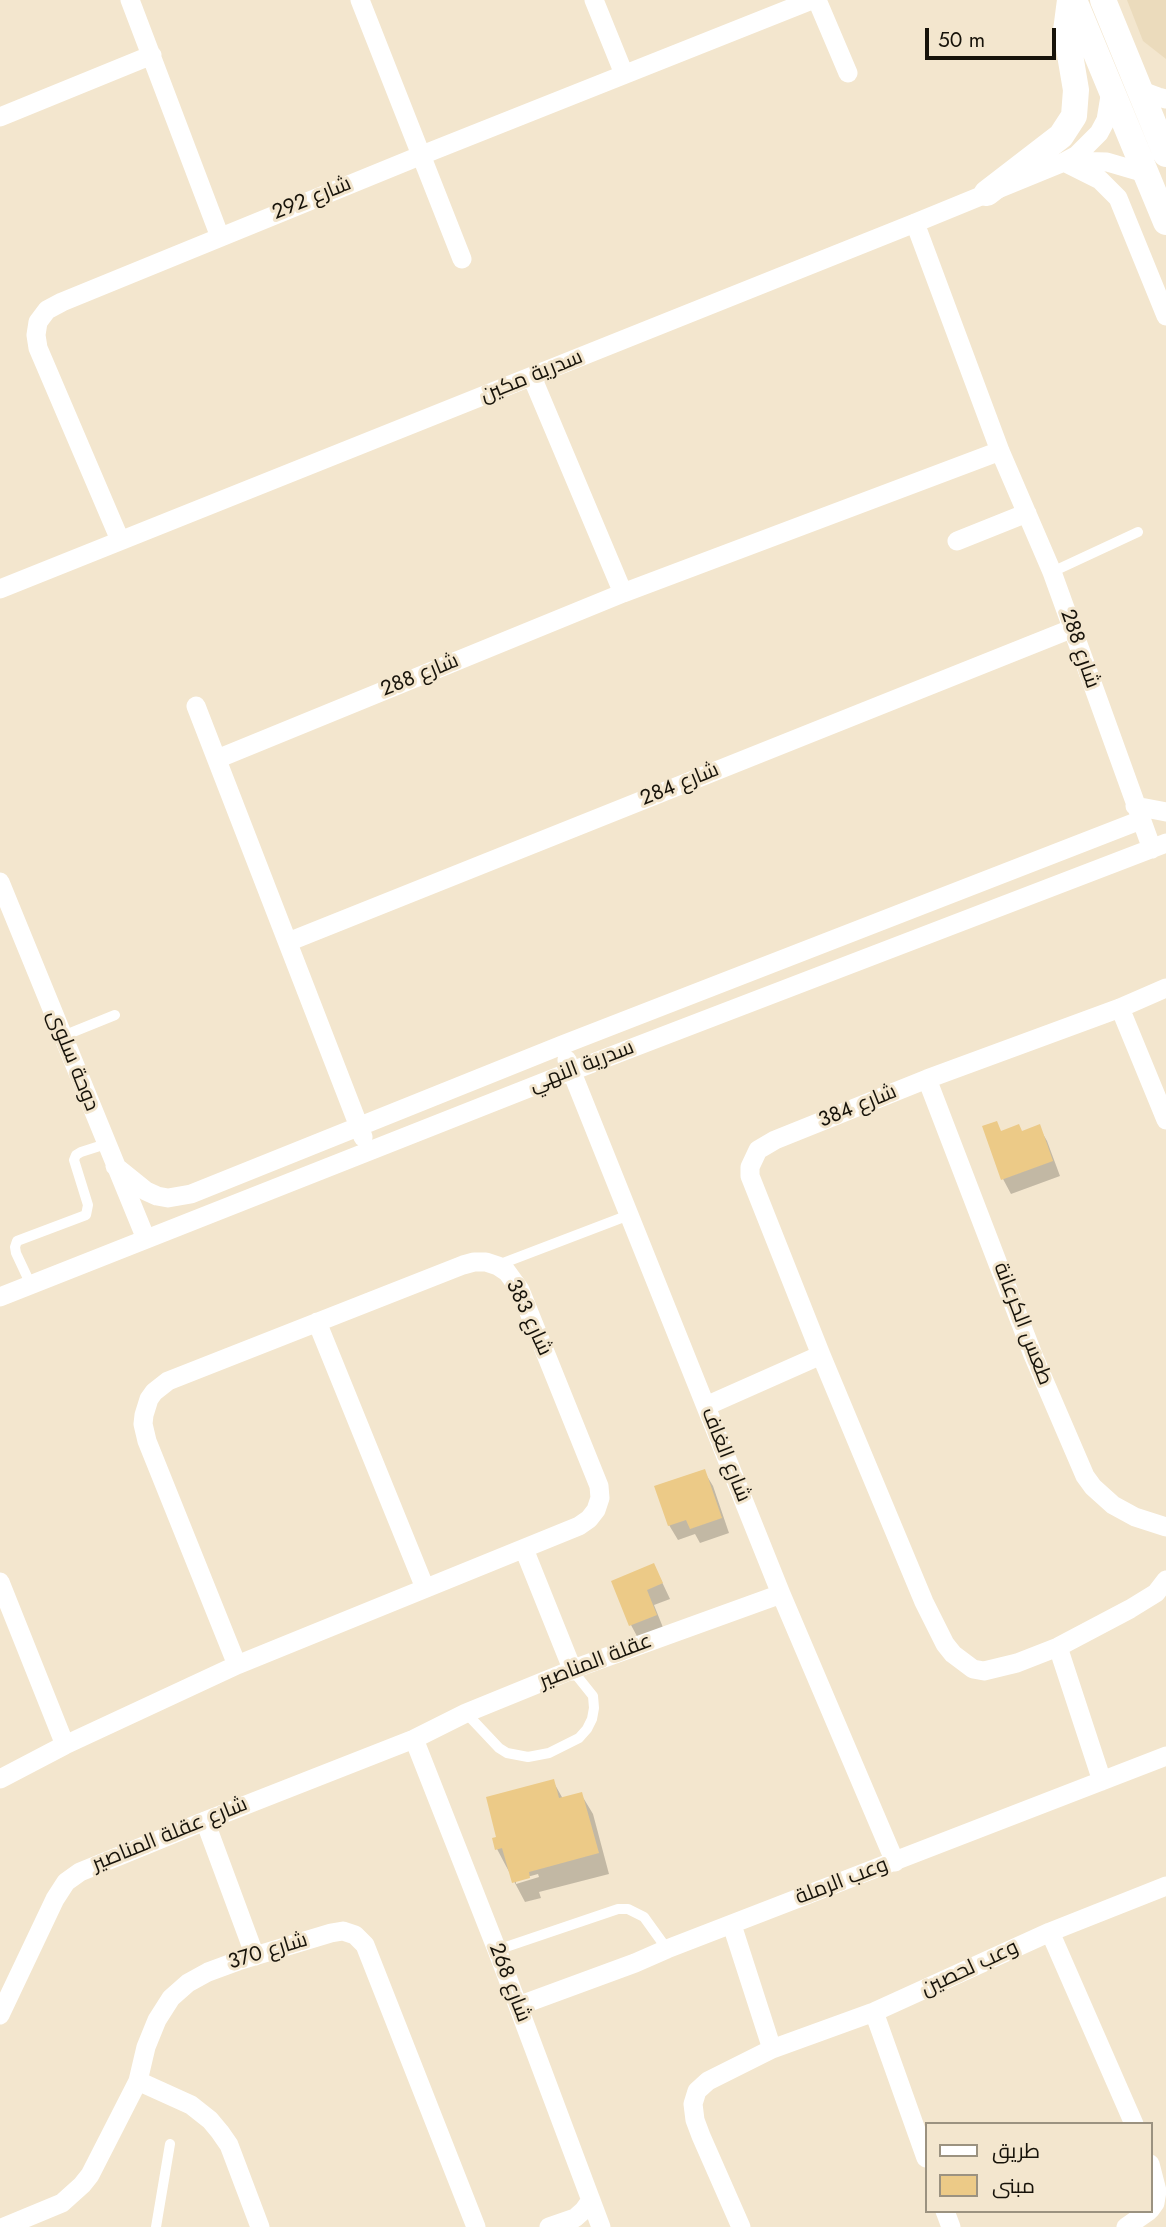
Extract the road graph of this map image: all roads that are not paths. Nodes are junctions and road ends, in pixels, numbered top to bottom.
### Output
1 (130, 0) edge
2 (360, 0) edge
3 (594, 0) edge
4 (815, 0) edge
5 (1072, 0) edge
6 (1103, 0) edge
7 (152, 55) junction
8 (848, 73) dead end
9 (624, 74) junction
10 (1111, 90) junction
11 (1139, 90) junction
12 (1166, 99) edge
13 (1, 112) edge
14 (1166, 154) edge
15 (422, 155) junction
16 (1064, 162) junction
17 (1148, 174) junction
18 (986, 193) junction
19 (1166, 222) edge
20 (915, 223) junction
21 (220, 237) junction
22 (462, 259) dead end
23 (1166, 316) edge
24 (532, 377) junction
25 (1000, 451) junction
26 (1027, 513) junction
27 (1138, 532) dead end
28 (120, 540) junction
29 (957, 541) dead end
30 (1052, 572) junction
31 (0, 589) edge
32 (623, 593) junction
33 (1072, 629) junction
34 (196, 706) dead end
35 (217, 760) junction
36 (1166, 812) edge
37 (1138, 813) junction
38 (1159, 846) edge
39 (0, 882) edge
40 (288, 942) junction
41 (1166, 988) edge
42 (1120, 1008) junction
43 (115, 1015) dead end
44 (63, 1036) junction
45 (562, 1045) junction
46 (572, 1071) junction
47 (927, 1079) junction
48 (1166, 1120) edge
49 (359, 1126) junction
50 (106, 1144) junction
51 (369, 1151) junction
52 (115, 1166) junction
53 (629, 1215) junction
54 (146, 1239) junction
55 (498, 1266) junction
56 (31, 1284) junction
57 (0, 1297) edge
58 (317, 1322) junction
59 (821, 1356) junction
60 (706, 1406) junction
61 (1166, 1527) edge
62 (524, 1549) junction
63 (1166, 1580) edge
64 (0, 1582) edge
65 (425, 1588) junction
66 (781, 1594) junction
67 (1058, 1647) junction
68 (237, 1665) junction
69 (573, 1671) junction
70 (466, 1713) junction
71 (414, 1739) junction
72 (65, 1745) junction
73 (1166, 1756) edge
74 (0, 1779) edge
75 (1102, 1781) junction
76 (205, 1821) junction
77 (895, 1862) junction
78 (1166, 1886) edge
79 (732, 1925) junction
80 (1050, 1932) junction
81 (667, 1949) junction
82 (497, 1950) junction
83 (255, 1956) junction
84 (518, 2006) junction
85 (874, 2012) junction
86 (0, 2015) edge
87 (772, 2049) junction
88 (138, 2081) junction
89 (1133, 2122) edge
90 (170, 2144) dead end
91 (925, 2155) edge
92 (1152, 2172) edge
93 (591, 2200) junction
94 (1152, 2208) edge
95 (1147, 2213) edge
96 (575, 2218) junction
97 (40, 2221) edge
98 (599, 2224) edge
99 (4, 2227) edge
100 (156, 2227) edge
101 (260, 2227) edge
102 (476, 2227) edge
103 (550, 2227) edge
104 (741, 2227) edge
105 (1126, 2227) edge

1 - 7 street
2 - 15 street
3 - 9 street
4 - 8 street, شارع 292
4 - 9 street, شارع 292
5 - 10 street
5 - 18 street
6 - 11 street
7 - 13 street
7 - 21 street
9 - 15 street, شارع 292
10 - 16 street, سدرية مكين
10 - 17 street
11 - 12 street
11 - 14 street
15 - 21 street, شارع 292
15 - 22 street
16 - 17 street, سدرية مكين
16 - 18 street, سدرية مكين
16 - 23 street
17 - 19 street
18 - 20 street, سدرية مكين
20 - 24 street, سدرية مكين
20 - 25 street, شارع 288
21 - 28 street, شارع 292
24 - 28 street, سدرية مكين
24 - 32 street
25 - 26 street, شارع 288
25 - 32 street, شارع 288
26 - 29 street
26 - 30 street, شارع 288
27 - 30 lane
28 - 31 street, سدرية مكين
30 - 33 street, شارع 288
32 - 35 street, شارع 288
33 - 37 street, شارع 288
33 - 40 street, شارع 284
34 - 35 street
35 - 40 street
36 - 37 street
37 - 38 street, شارع 288
37 - 45 street
38 - 46 street, سدرية النهي
39 - 44 street, دوحة سلوى
40 - 49 street
41 - 42 street, شارع 384
42 - 47 street, شارع 384
42 - 48 street
43 - 44 lane
44 - 50 street, دوحة سلوى
45 - 46 street, شارع الغاف
45 - 49 street
46 - 51 street, سدرية النهي
46 - 53 street, شارع الغاف
47 - 59 street, شارع 384
47 - 61 street, طعس الكرعانة
49 - 51 street
49 - 52 street
50 - 52 street, دوحة سلوى
50 - 56 lane
51 - 54 street, سدرية النهي
52 - 54 street, دوحة سلوى
53 - 55 lane
53 - 60 street, شارع الغاف
54 - 56 street, سدرية النهي
55 - 58 street, شارع 383
55 - 62 street, شارع 383
56 - 57 street, سدرية النهي
58 - 65 street
58 - 68 street, شارع 383
59 - 60 street
59 - 67 street, شارع 384
60 - 66 street, شارع الغاف
62 - 65 street, شارع 383
62 - 69 street
63 - 67 street, شارع 384
64 - 72 street
65 - 68 street, شارع 383
66 - 69 street, عقلة المناصير
66 - 77 street, شارع الغاف
67 - 75 street
68 - 72 street, شارع 383
69 - 70 street, عقلة المناصير
69 - 70 lane
70 - 71 street, عقلة المناصير
71 - 76 street, شارع عقلة المناصير
71 - 82 street, شارع 268
72 - 74 street, شارع 383
73 - 75 street, وعب الرملة
75 - 77 street, وعب الرملة
76 - 83 street
76 - 86 street, شارع عقلة المناصير
77 - 79 street, وعب الرملة
78 - 80 street, وعب لحصين
79 - 81 street, وعب الرملة
79 - 87 street
80 - 85 street, وعب لحصين
80 - 89 street
81 - 82 lane
81 - 84 street, وعب الرملة
82 - 84 street, شارع 268
83 - 88 street, شارع 370
83 - 102 street, شارع 370
84 - 93 street, شارع 268
85 - 87 street, وعب لحصين
85 - 91 street
87 - 104 street, وعب لحصين
88 - 97 street, شارع 370
88 - 101 street
90 - 100 lane
92 - 94 street
93 - 96 street
93 - 98 street, شارع 268
95 - 105 street
96 - 98 street
96 - 103 street
97 - 99 street, شارع 370

